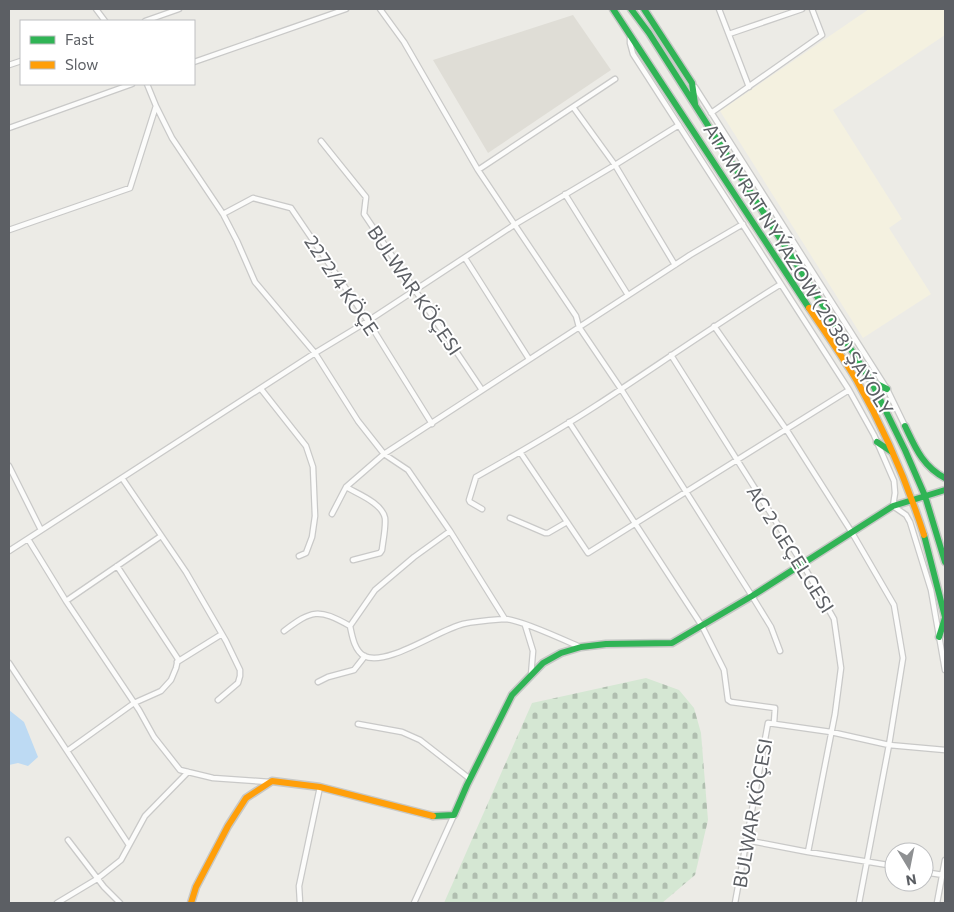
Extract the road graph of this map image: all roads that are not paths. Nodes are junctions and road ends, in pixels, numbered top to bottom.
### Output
1 (96, 9) edge
2 (179, 9) edge
3 (346, 9) edge
4 (380, 9) edge
5 (613, 9) edge
6 (631, 9) edge
7 (644, 9) edge
8 (719, 9) edge
9 (802, 9) edge
10 (812, 9) edge
11 (104, 20) edge
12 (148, 20) edge
13 (649, 33) junction
14 (631, 34) junction
15 (729, 34) junction
16 (666, 43) junction
17 (195, 62) edge
18 (615, 79) dead end
19 (692, 83) junction
20 (129, 85) edge
21 (147, 85) edge
22 (749, 87) junction
23 (156, 106) junction
24 (573, 107) junction
25 (696, 108) junction
26 (711, 113) junction
27 (679, 125) junction
28 (9, 128) edge
29 (321, 141) dead end
30 (615, 165) junction
31 (478, 170) junction
32 (565, 194) junction
33 (223, 214) junction
34 (743, 224) junction
35 (514, 225) junction
36 (9, 230) edge
37 (465, 258) junction
38 (675, 265) junction
39 (781, 284) junction
40 (415, 290) junction
41 (628, 295) junction
42 (368, 321) junction
43 (714, 326) junction
44 (579, 327) junction
45 (315, 353) junction
46 (670, 355) junction
47 (530, 359) junction
48 (871, 381) junction
49 (261, 389) junction
50 (621, 389) junction
51 (886, 389) junction
52 (482, 390) junction
53 (849, 390) junction
54 (569, 422) junction
55 (432, 424) junction
56 (905, 426) junction
57 (786, 429) junction
58 (877, 442) junction
59 (905, 450) junction
60 (520, 452) junction
61 (893, 453) junction
62 (384, 454) junction
63 (736, 460) junction
64 (9, 466) edge
65 (122, 478) junction
66 (945, 478) edge
67 (346, 487) junction
68 (945, 490) edge
69 (686, 491) junction
70 (925, 496) junction
71 (911, 501) junction
72 (893, 506) junction
73 (482, 509) dead end
74 (332, 514) dead end
75 (510, 518) dead end
76 (567, 522) junction
77 (634, 524) junction
78 (41, 530) junction
79 (450, 531) junction
80 (850, 532) junction
81 (161, 536) junction
82 (28, 538) junction
83 (9, 551) edge
84 (944, 554) edge
85 (299, 556) dead end
86 (353, 560) dead end
87 (945, 562) edge
88 (802, 563) junction
89 (117, 566) junction
90 (752, 596) junction
91 (66, 601) junction
92 (945, 617) edge
93 (505, 619) junction
94 (526, 625) junction
95 (350, 626) junction
96 (702, 626) junction
97 (284, 631) dead end
98 (222, 634) junction
99 (939, 637) junction
100 (581, 647) junction
101 (780, 652) dead end
102 (365, 656) junction
103 (177, 662) junction
104 (9, 663) edge
105 (945, 670) edge
106 (531, 675) junction
107 (318, 682) dead end
108 (218, 700) dead end
109 (134, 703) junction
110 (358, 724) dead end
111 (774, 724) junction
112 (831, 732) junction
113 (889, 745) junction
114 (945, 750) edge
115 (67, 751) junction
116 (188, 772) junction
117 (470, 779) junction
118 (270, 782) junction
119 (320, 786) junction
120 (454, 815) junction
121 (68, 840) dead end
122 (746, 840) junction
123 (129, 845) junction
124 (808, 852) junction
125 (945, 860) edge
126 (866, 861) junction
127 (884, 864) edge
128 (934, 874) edge
129 (942, 875) junction
130 (97, 879) junction
131 (57, 903) edge
132 (120, 903) edge
133 (191, 903) edge
134 (300, 903) edge
135 (414, 903) edge
136 (735, 903) edge
137 (859, 903) edge
138 (937, 903) edge

1 - 11 street
2 - 12 street
3 - 17 street
4 - 31 street
5 - 14 main road, ATAMYRAT NYÝAZOW (2038) ŞAÝOLY
6 - 13 main road, ATAMYRAT NYÝAZOW (2038) ŞAÝOLY
7 - 16 main road
8 - 15 street
9 - 15 street
10 - 22 street
13 - 16 main road
13 - 25 main road, ATAMYRAT NYÝAZOW (2038) ŞAÝOLY
14 - 27 street
14 - 61 main road, ATAMYRAT NYÝAZOW (2038) ŞAÝOLY
15 - 22 street
16 - 19 main road
18 - 24 street
19 - 25 main road
19 - 26 street
20 - 28 street
21 - 23 street
22 - 26 street
23 - 33 street
23 - 36 street
24 - 30 street
24 - 31 street
25 - 48 main road, ATAMYRAT NYÝAZOW (2038) ŞAÝOLY
26 - 51 street
27 - 30 street
27 - 34 street
29 - 40 street, BULWAR KÖÇESI
30 - 32 street
30 - 38 street
31 - 35 street
32 - 35 street
32 - 41 street
33 - 42 street, 2272/4 KÖÇE
33 - 45 street
34 - 38 street
34 - 39 street
35 - 37 street
35 - 44 street
37 - 40 street
37 - 47 street
38 - 41 street
39 - 43 street
39 - 53 street
40 - 42 street
40 - 52 street, BULWAR KÖÇESI
41 - 44 street
42 - 45 street
42 - 55 street, 2272/4 KÖÇE
43 - 46 street
43 - 57 street
44 - 47 street
44 - 50 street
45 - 49 street
45 - 62 street
46 - 50 street
46 - 63 street, AG 2 GEÇELGESI
47 - 52 street
48 - 51 main road
48 - 59 main road, ATAMYRAT NYÝAZOW (2038) ŞAÝOLY
49 - 65 street
49 - 85 street
50 - 54 street
50 - 69 street
51 - 56 street
52 - 55 street
53 - 57 street
53 - 58 street
54 - 60 street
54 - 77 street
55 - 62 street
56 - 59 main road
56 - 66 main road
57 - 63 street
57 - 80 street
58 - 61 main road
58 - 72 street
59 - 70 main road, ATAMYRAT NYÝAZOW (2038) ŞAÝOLY
60 - 73 street
60 - 76 street
61 - 71 main road, ATAMYRAT NYÝAZOW (2038) ŞAÝOLY
62 - 67 street
62 - 79 street
63 - 69 street
63 - 88 street, AG 2 GEÇELGESI
64 - 78 street
65 - 78 street
65 - 81 street
67 - 74 street
67 - 86 street
68 - 70 main road
69 - 77 street
69 - 90 street
70 - 71 main road
70 - 84 main road, ATAMYRAT NYÝAZOW (2038) ŞAÝOLY
71 - 72 main road
71 - 92 main road, ATAMYRAT NYÝAZOW (2038) ŞAÝOLY
72 - 80 main road
72 - 99 street
75 - 76 street
76 - 77 street
77 - 96 street
78 - 82 street
79 - 93 street
79 - 95 street
80 - 88 main road
80 - 113 street
81 - 89 street
81 - 98 street
82 - 83 street
82 - 91 street
84 - 87 main road, ATAMYRAT NYÝAZOW (2038) ŞAÝOLY
88 - 90 main road
88 - 112 street, AG 2 GEÇELGESI
89 - 91 street
89 - 103 street
90 - 96 main road
90 - 101 street
91 - 109 street
92 - 99 main road
93 - 94 street
93 - 102 street
94 - 100 street
94 - 106 street
95 - 97 street
95 - 102 street
96 - 100 main road
96 - 111 street
98 - 103 street
98 - 108 street
99 - 105 street
100 - 106 main road
102 - 107 street
103 - 109 street
104 - 115 street
106 - 117 main road
109 - 115 street
109 - 116 street
110 - 117 street
111 - 112 street
111 - 122 street, BULWAR KÖÇESI
112 - 113 street
112 - 124 street, AG 2 GEÇELGESI
113 - 114 street
113 - 126 street
115 - 123 street
116 - 118 street
116 - 123 street
117 - 120 main road
118 - 119 main road
118 - 133 main road
119 - 120 main road
119 - 134 street
120 - 135 street
121 - 130 street
122 - 124 street
122 - 136 street, BULWAR KÖÇESI
123 - 130 street
124 - 126 street
125 - 129 street
126 - 127 street
126 - 137 street
128 - 129 street
129 - 138 street
130 - 131 street
130 - 132 street

